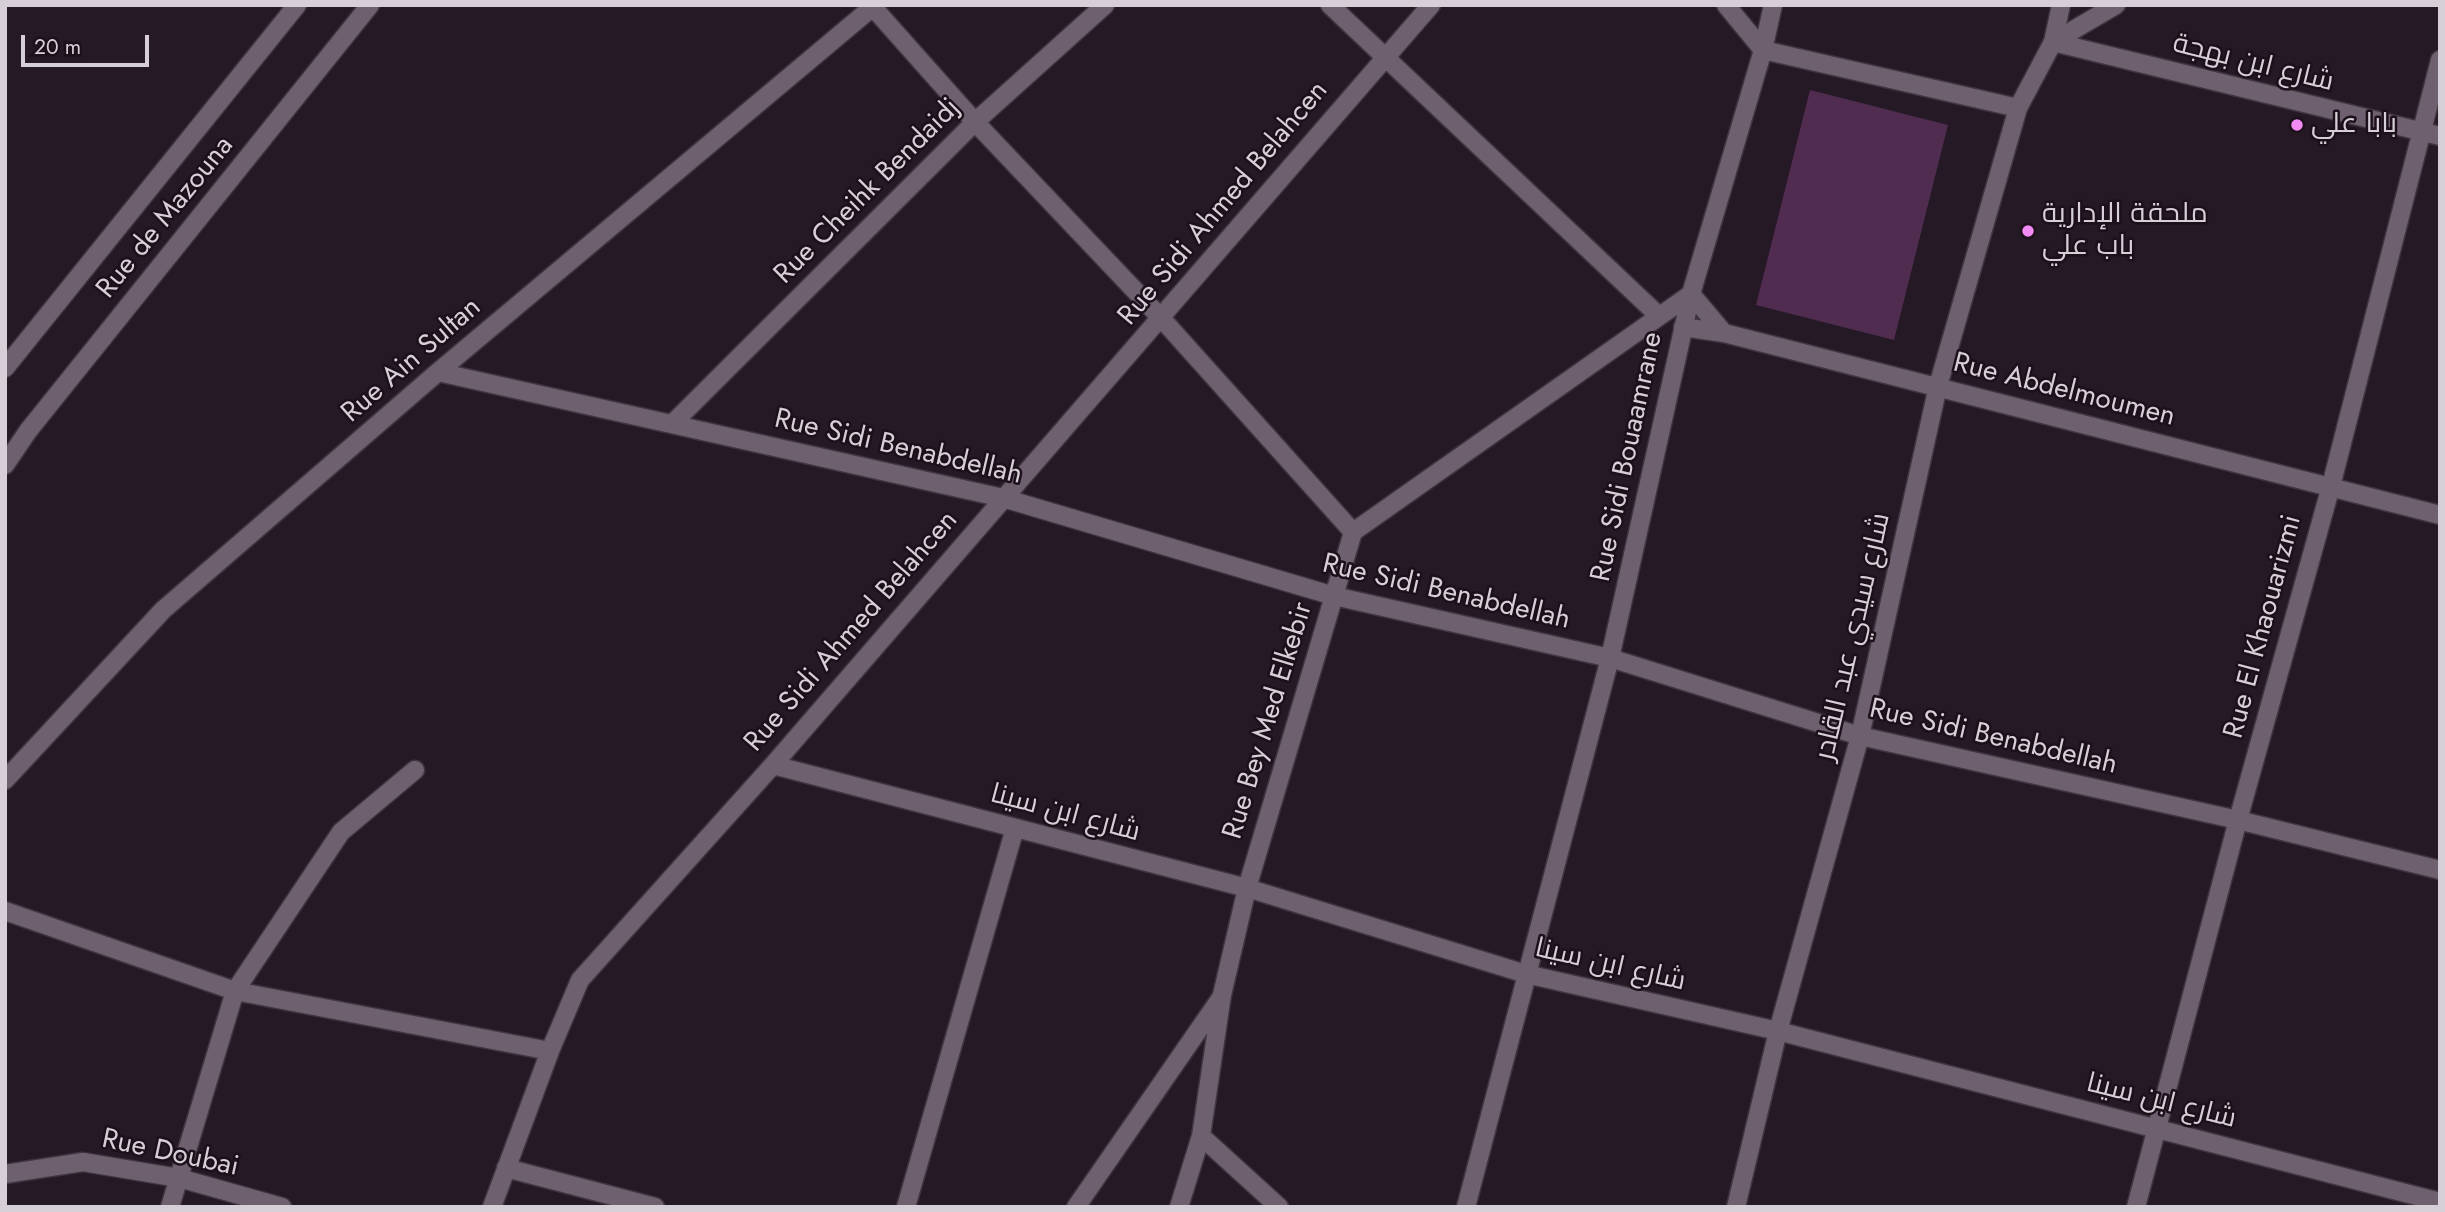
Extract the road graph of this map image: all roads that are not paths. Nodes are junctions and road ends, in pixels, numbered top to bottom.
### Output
1 (297, 5) edge
2 (370, 5) edge
3 (1105, 5) edge
4 (1330, 5) edge
5 (1431, 5) edge
6 (1726, 5) edge
7 (1773, 5) edge
8 (2061, 5) edge
9 (2116, 5) edge
10 (872, 6) edge
11 (2053, 43) junction
12 (1763, 50) junction
13 (1384, 56) junction
14 (2440, 60) edge
15 (2018, 108) junction
16 (975, 122) junction
17 (2421, 132) junction
18 (2440, 136) edge
19 (1691, 294) junction
20 (1659, 316) junction
21 (1162, 318) junction
22 (1684, 327) junction
23 (1724, 332) junction
24 (5, 368) edge
25 (438, 372) junction
26 (1938, 386) junction
27 (673, 423) junction
28 (5, 465) edge
29 (2331, 486) junction
30 (1003, 498) junction
31 (2440, 515) edge
32 (1353, 532) junction
33 (1334, 596) junction
34 (1610, 658) junction
35 (1860, 736) junction
36 (773, 765) junction
37 (415, 770) dead end
38 (5, 780) edge
39 (2238, 820) junction
40 (1015, 828) junction
41 (2440, 870) edge
42 (1247, 888) junction
43 (5, 911) edge
44 (1526, 974) junction
45 (235, 991) junction
46 (1222, 995) junction
47 (1778, 1031) junction
48 (550, 1051) junction
49 (2157, 1128) junction
50 (1201, 1136) junction
51 (506, 1168) junction
52 (5, 1174) edge
53 (179, 1178) junction
54 (2440, 1202) edge
55 (170, 1207) edge
56 (282, 1207) edge
57 (492, 1207) edge
58 (654, 1207) edge
59 (906, 1207) edge
60 (1076, 1207) edge
61 (1179, 1207) edge
62 (1279, 1207) edge
63 (1466, 1207) edge
64 (1736, 1207) edge
65 (2136, 1207) edge

1 - 24 street, Rue de Mazouna
2 - 28 street, Rue de Mazouna
3 - 16 street, Rue Cheihk Bendaidj
4 - 13 street
5 - 13 street, Rue Sidi Ahmed Belahcen
6 - 12 street
7 - 12 street, Rue Sidi Bouaamrane
8 - 11 street, شارع سيدي عبد القادر
9 - 11 street
10 - 16 street
10 - 25 street, Rue Ain Sultan
11 - 15 street, شارع سيدي عبد القادر
11 - 17 street, شارع ابن بهجة
12 - 15 street
12 - 19 street, Rue Sidi Bouaamrane
13 - 20 street
13 - 21 street, Rue Sidi Ahmed Belahcen
14 - 17 street, Rue El Khaouarizmi
15 - 26 street, شارع سيدي عبد القادر
16 - 21 street
16 - 27 street, Rue Cheihk Bendaidj
17 - 18 street, شارع ابن بهجة
17 - 29 street, Rue El Khaouarizmi
19 - 20 street
19 - 22 street, Rue Sidi Bouaamrane
19 - 23 street
20 - 32 street
21 - 30 street, Rue Sidi Ahmed Belahcen
21 - 32 street
22 - 23 street, Rue Abdelmoumen
22 - 34 street, Rue Sidi Bouaamrane
23 - 26 street, Rue Abdelmoumen
25 - 27 street, Rue Sidi Benabdellah
25 - 38 street, Rue Ain Sultan
26 - 29 street, Rue Abdelmoumen
26 - 35 street, شارع سيدي عبد القادر
27 - 30 street, Rue Sidi Benabdellah
29 - 31 street, Rue Abdelmoumen
29 - 39 street, Rue El Khaouarizmi
30 - 33 street, Rue Sidi Benabdellah
30 - 36 street, Rue Sidi Ahmed Belahcen
32 - 33 street, Rue Bey Med Elkebir
33 - 34 street, Rue Sidi Benabdellah
33 - 42 street, Rue Bey Med Elkebir
34 - 35 street, Rue Sidi Benabdellah
34 - 44 street, Rue Sidi Bouaamrane
35 - 39 street, Rue Sidi Benabdellah
35 - 47 street, شارع سيدي عبد القادر
36 - 40 street, شارع ابن سينا
36 - 48 street, Rue Sidi Ahmed Belahcen
37 - 45 street
39 - 41 street, Rue Sidi Benabdellah
39 - 49 street, Rue El Khaouarizmi
40 - 42 street, شارع ابن سينا
40 - 59 street
42 - 44 street, شارع ابن سينا
42 - 46 street, Rue Bey Med Elkebir
43 - 45 street
44 - 47 street, شارع ابن سينا
44 - 63 street, Rue Sidi Bouaamrane
45 - 48 street
45 - 53 street
46 - 50 street, Rue Bey Med Elkebir
46 - 60 street
47 - 49 street, شارع ابن سينا
47 - 64 street, شارع سيدي عبد القادر
48 - 51 street, Rue Sidi Ahmed Belahcen
49 - 54 street, شارع ابن سينا
49 - 65 street, Rue El Khaouarizmi
50 - 61 street, Rue Bey Med Elkebir
50 - 62 street
51 - 57 street, Rue Sidi Ahmed Belahcen
51 - 58 street
52 - 53 street, Rue Doubai
53 - 55 street
53 - 56 street, Rue Doubai

